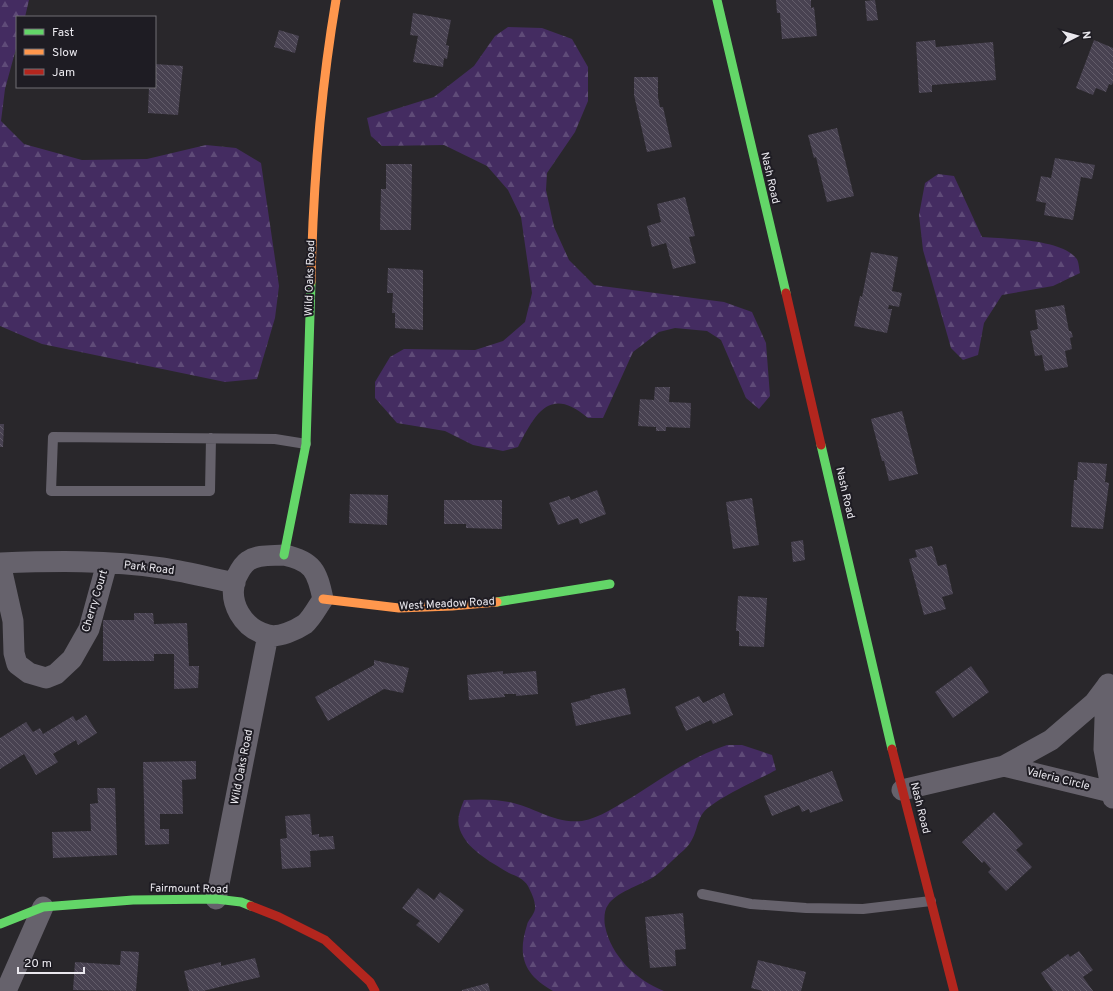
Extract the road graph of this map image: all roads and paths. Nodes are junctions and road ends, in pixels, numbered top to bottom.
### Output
1 (336, 0) edge
2 (717, 0) edge
3 (211, 438) junction
4 (306, 444) junction
5 (284, 555) junction
6 (0, 563) edge
7 (107, 563) junction
8 (235, 582) junction
9 (610, 584) dead end
10 (323, 599) junction
11 (268, 635) junction
12 (1110, 681) edge
13 (1004, 766) junction
14 (902, 790) junction
15 (1112, 795) edge
16 (702, 894) dead end
17 (216, 899) junction
18 (931, 901) junction
19 (43, 907) junction
20 (0, 924) edge
21 (6, 991) edge
22 (376, 991) edge
23 (954, 991) edge

1 - 4 street, Wild Oaks Road
2 - 14 street, Nash Road
3 - 3 lane
3 - 4 lane
4 - 5 street, Wild Oaks Road
5 - 8 street
5 - 10 street
6 - 7 street, Park Road
6 - 7 street, Cherry Court
7 - 8 street, Park Road
8 - 11 street
9 - 10 street, West Meadow Road
10 - 11 street
11 - 17 street, Wild Oaks Road
12 - 13 street, Valeria Circle
12 - 15 street, Valeria Circle
13 - 14 street, Valeria Circle
13 - 15 street, Valeria Circle
14 - 18 street, Nash Road
16 - 18 lane
17 - 19 street, Fairmount Road
17 - 22 street, Fairmount Road
18 - 23 street, Nash Road
19 - 20 street, Fairmount Road
19 - 21 street

